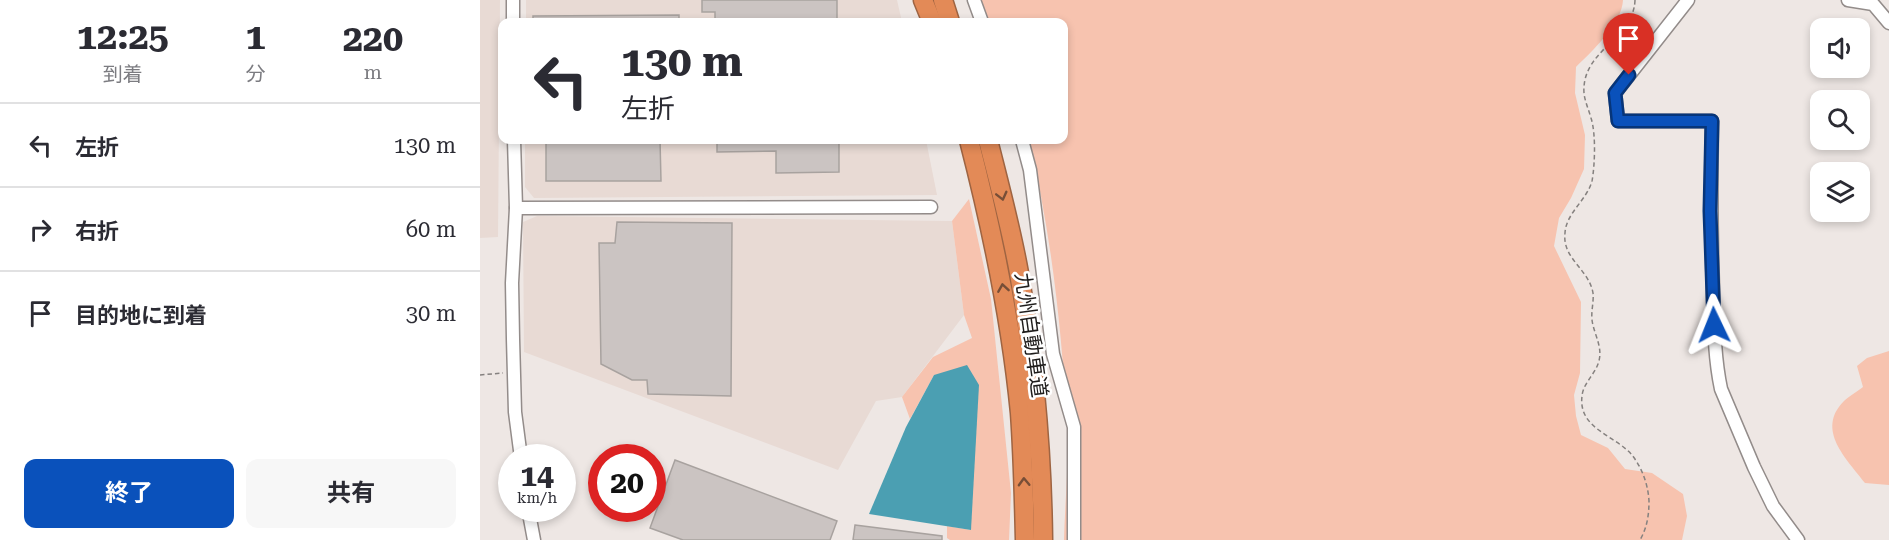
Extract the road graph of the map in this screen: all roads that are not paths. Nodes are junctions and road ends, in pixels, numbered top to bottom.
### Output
1 (513, 0) edge
2 (923, 0) edge
3 (942, 0) edge
4 (974, 0) edge
5 (1688, 0) edge
6 (1848, 0) edge
7 (513, 18) edge
8 (930, 18) edge
9 (949, 18) edge
10 (981, 18) edge
11 (1889, 22) edge
12 (514, 144) edge
13 (970, 144) edge
14 (989, 144) edge
15 (1023, 144) edge
16 (931, 207) dead end
17 (516, 208) junction
18 (519, 444) edge
19 (531, 522) edge
20 (534, 540) edge
21 (1025, 540) edge
22 (1043, 540) edge
23 (1074, 540) edge
24 (1798, 540) edge

1 - 7 street
2 - 8 highway
3 - 9 highway
4 - 10 street
5 - 24 street
6 - 11 street
12 - 17 street
21 -> 13 highway, 九州自動車道
14 -> 22 highway, 九州自動車道
15 - 23 street
16 - 17 street
17 - 18 street
19 - 20 street

